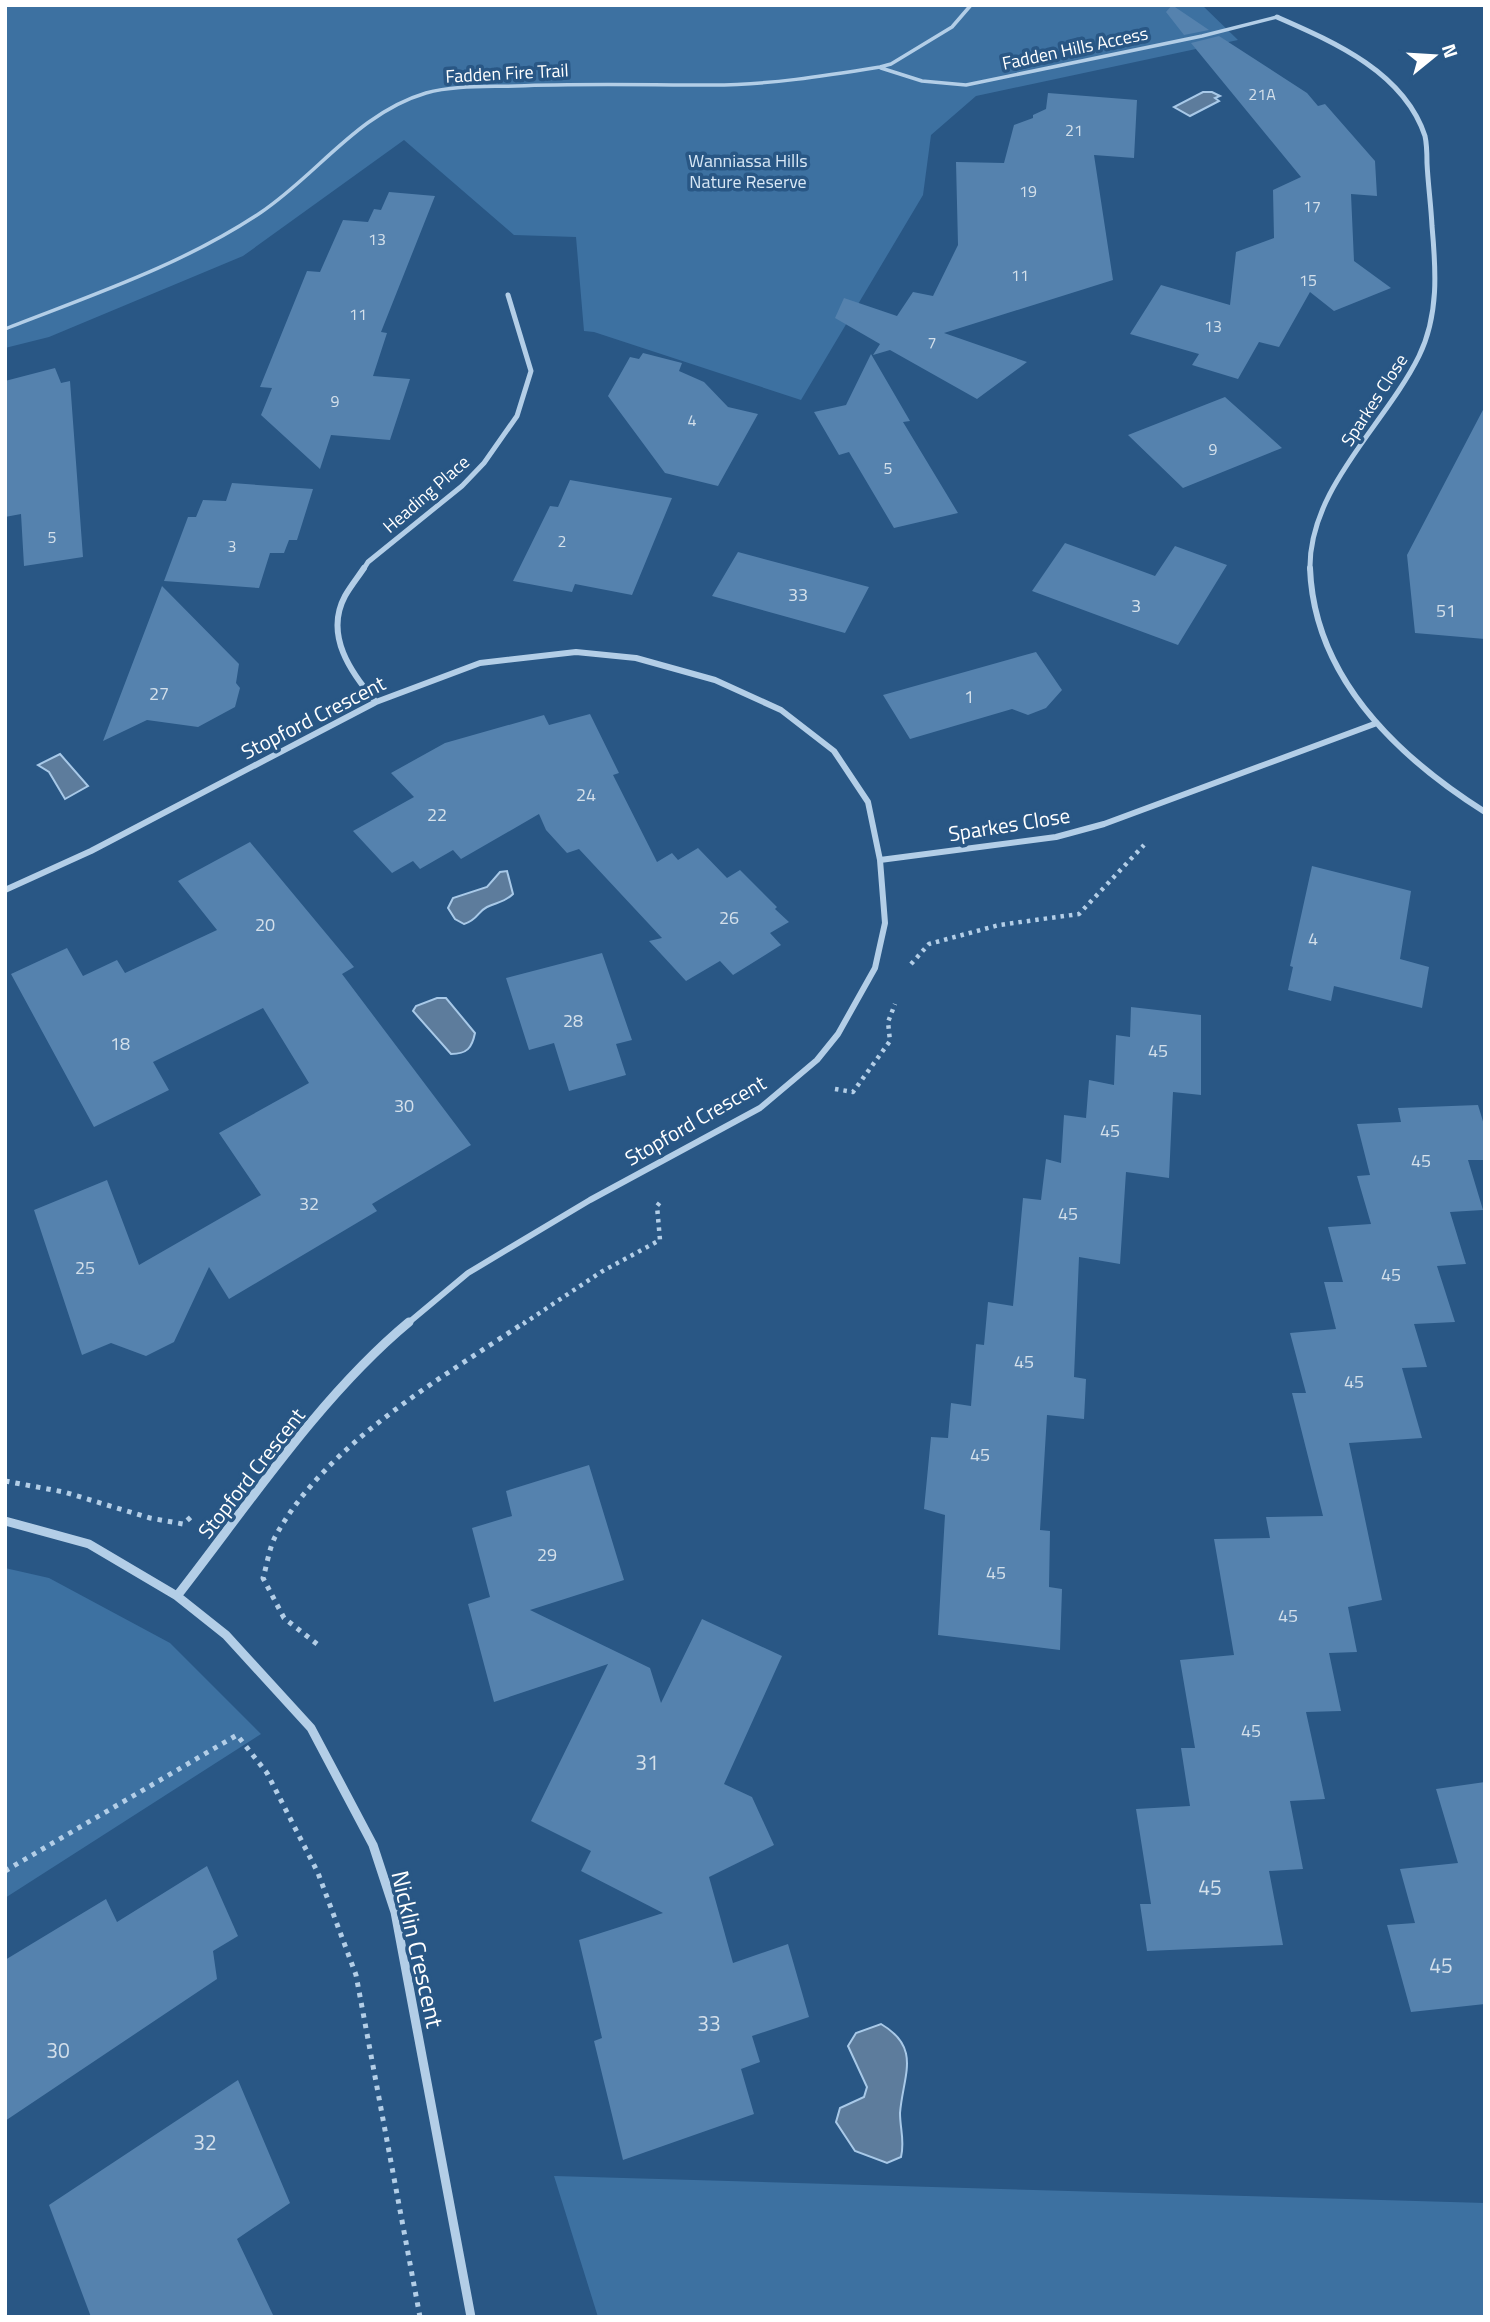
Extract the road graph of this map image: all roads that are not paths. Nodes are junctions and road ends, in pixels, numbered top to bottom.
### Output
1 (971, 5) edge
2 (1277, 18) joint
3 (880, 67) junction
4 (508, 295) dead end
5 (5, 329) edge
6 (376, 702) junction
7 (1377, 723) junction
8 (1485, 812) edge
9 (880, 860) junction
10 (5, 890) edge
11 (5, 1521) edge
12 (177, 1596) junction
13 (471, 2317) edge

1 - 3 lane, Fadden Fire Trail
2 - 3 lane, Fadden Hills Access
2 - 7 street, Sparkes Close
3 - 5 lane, Fadden Fire Trail
4 - 6 street, Heading Place
6 - 9 street, Stopford Crescent
6 - 10 street, Stopford Crescent
7 - 8 street, Sparkes Close
7 - 9 street, Sparkes Close
9 - 12 street, Stopford Crescent
11 - 12 street, Nicklin Crescent
12 - 13 street, Nicklin Crescent

